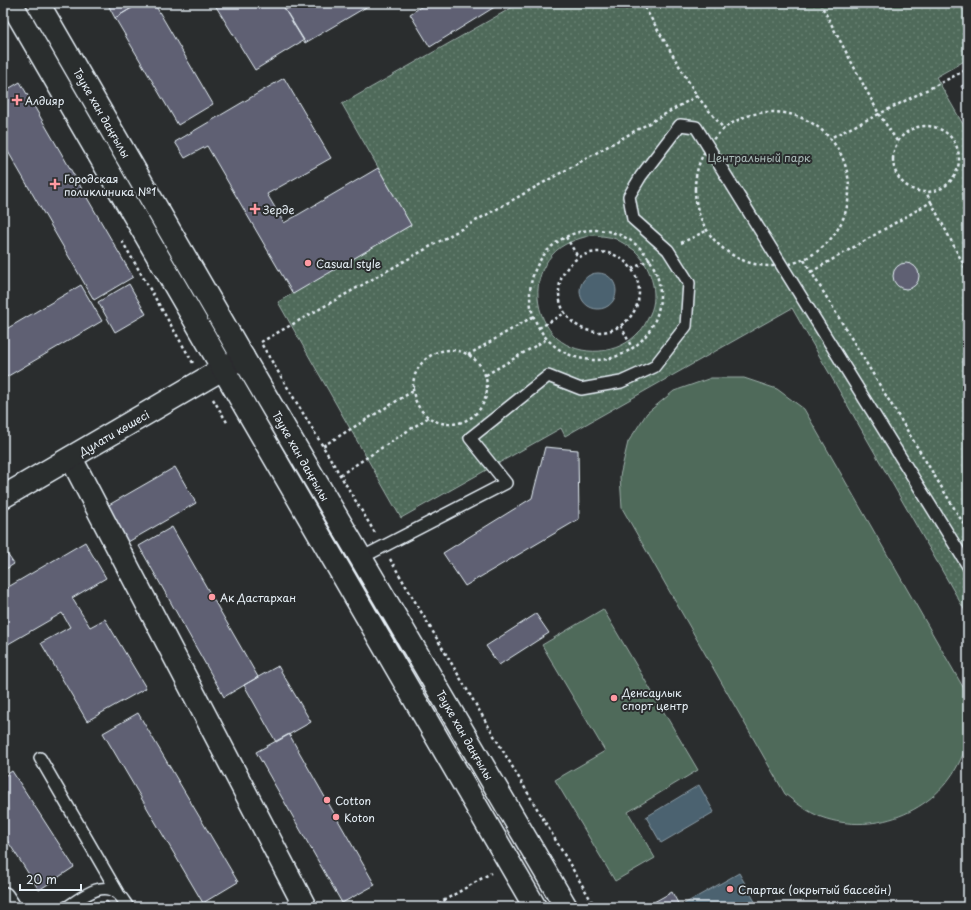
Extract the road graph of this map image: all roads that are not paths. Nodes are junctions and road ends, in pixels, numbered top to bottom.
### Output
1 (11, 3) edge
2 (38, 3) edge
3 (243, 357) junction
4 (223, 368) junction
5 (71, 458) junction
6 (3, 497) edge
7 (361, 558) junction
8 (968, 566) edge
9 (40, 758) dead end
10 (118, 893) junction
11 (3, 898) edge
12 (9, 907) edge
13 (67, 907) edge
14 (128, 907) edge
15 (305, 907) edge
16 (535, 907) edge
17 (566, 907) edge

1 - 4 main road, Тәуке хан даңғылы
2 - 3 main road, Тәуке хан даңғылы
3 - 4 main road, Дулати көшесі
3 - 7 main road, Тәуке хан даңғылы
4 - 5 main road, Дулати көшесі
4 - 16 main road, Тәуке хан даңғылы
5 - 6 main road, Дулати көшесі
5 - 15 main road
7 - 8 lane
7 - 17 main road, Тәуке хан даңғылы
9 - 10 lane
10 - 13 lane
10 - 14 lane
11 - 12 main road

